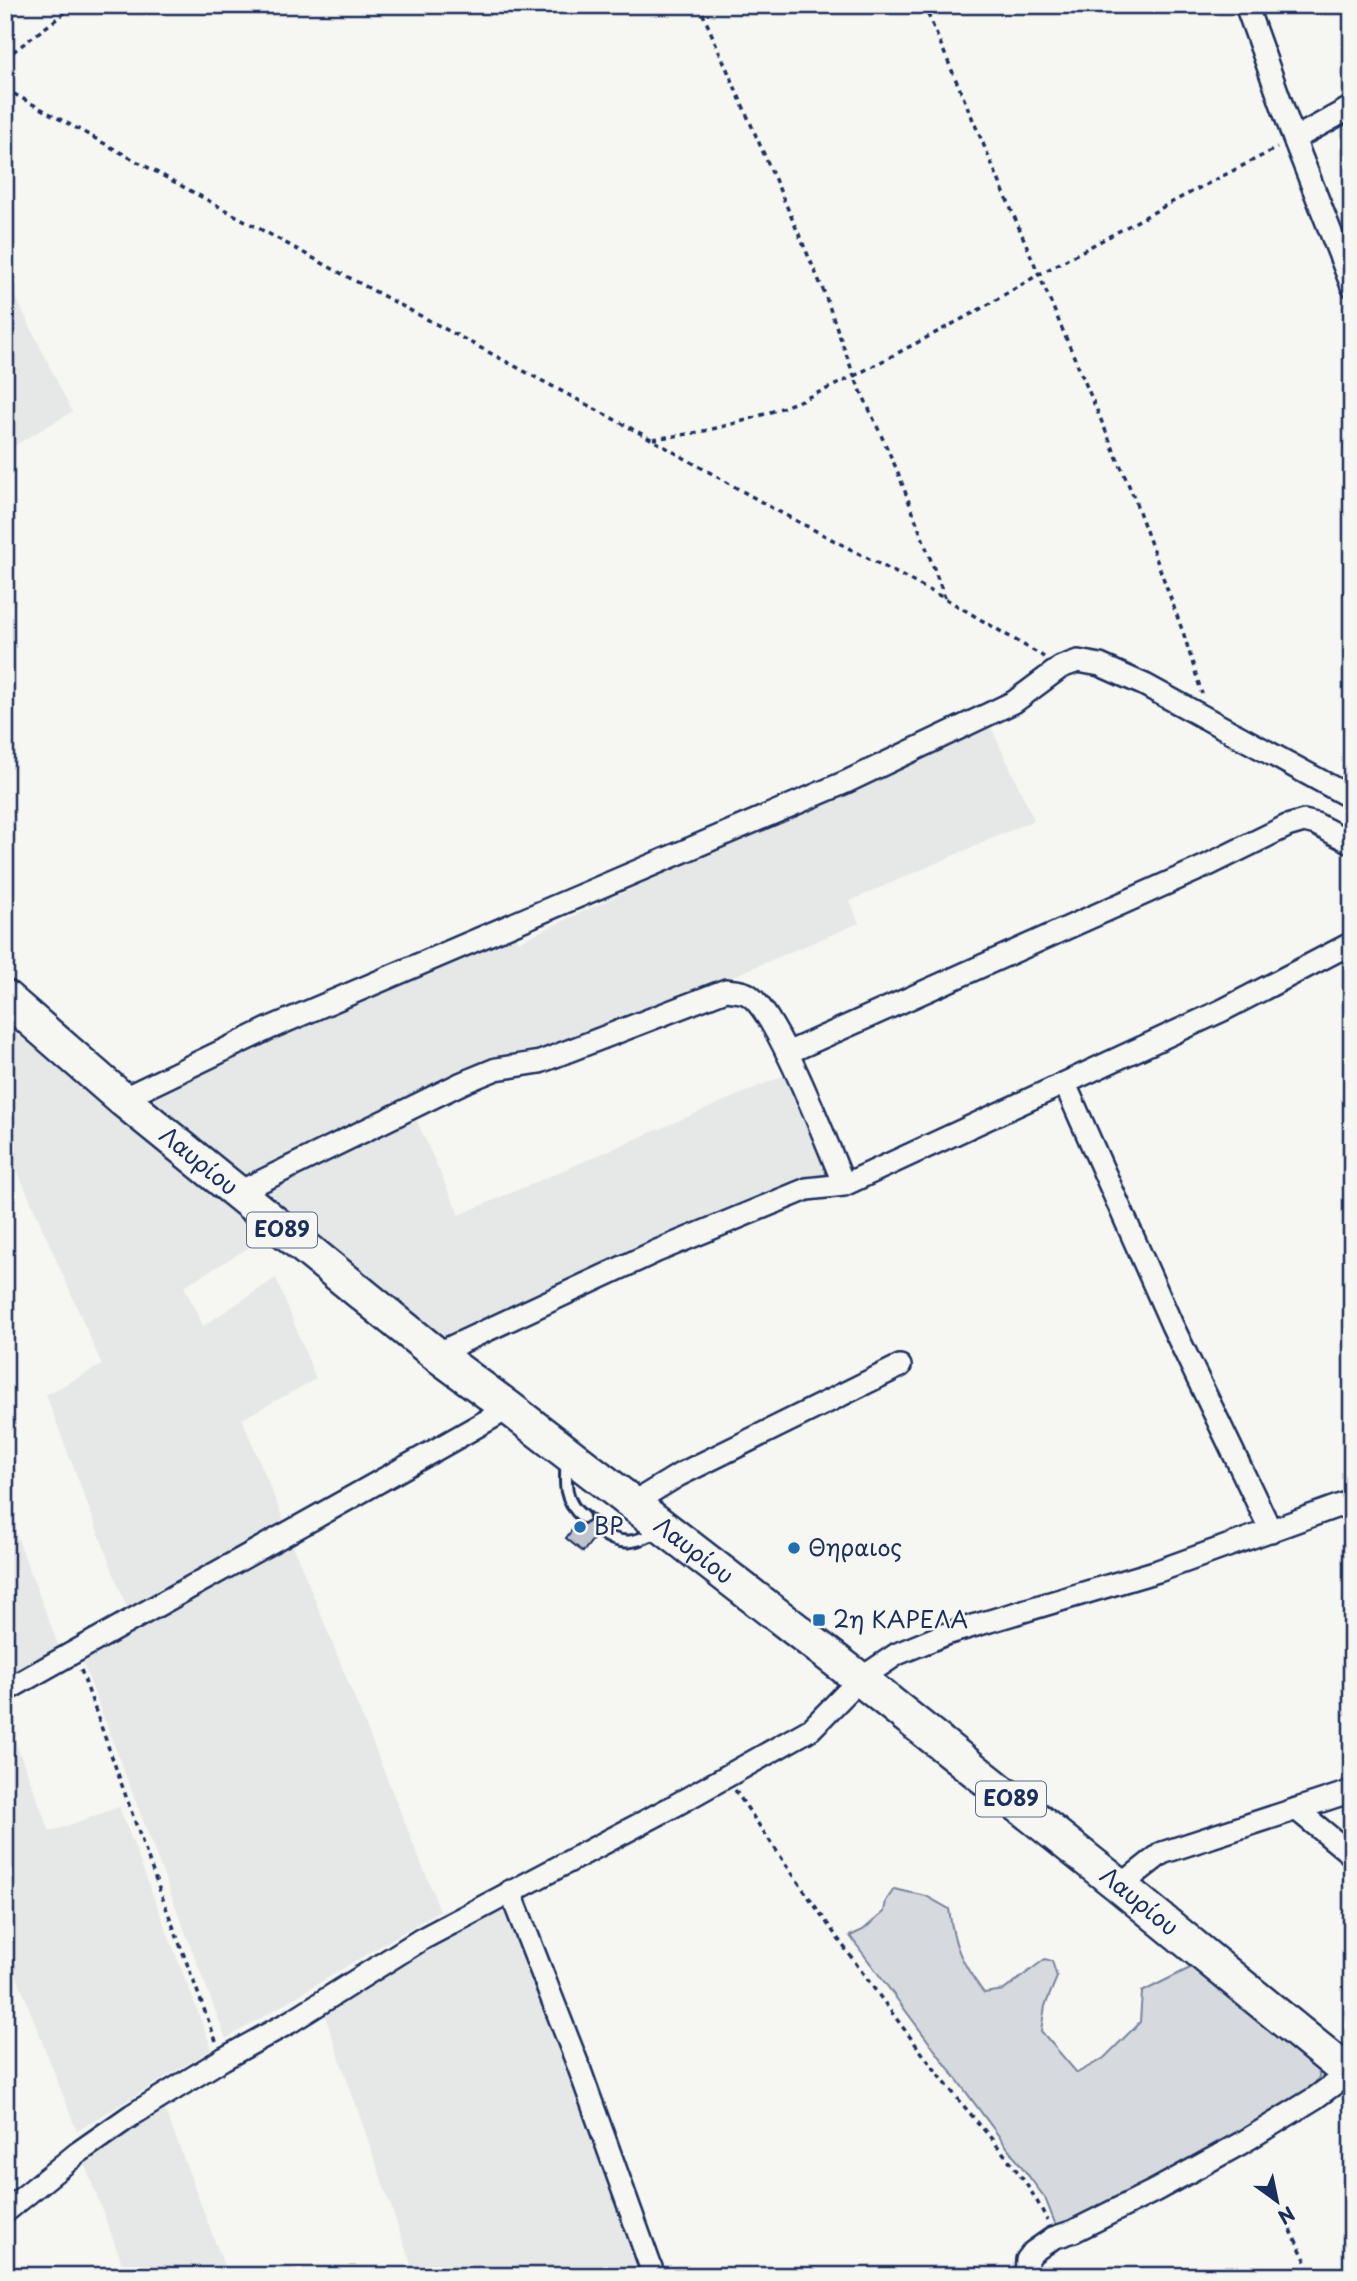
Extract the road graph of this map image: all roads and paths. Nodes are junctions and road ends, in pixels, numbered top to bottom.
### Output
1 (75, 5) edge
2 (699, 5) edge
3 (924, 5) edge
4 (1247, 5) edge
5 (5, 58) edge
6 (5, 89) edge
7 (1352, 107) edge
8 (1294, 139) junction
9 (1038, 275) junction
10 (1352, 286) edge
11 (854, 376) junction
12 (651, 439) junction
13 (946, 599) junction
14 (1061, 667) junction
15 (1209, 720) junction
16 (1352, 798) edge
17 (1352, 843) edge
18 (1352, 943) edge
19 (5, 997) edge
20 (787, 1052) junction
21 (1065, 1084) junction
22 (122, 1099) junction
23 (844, 1185) junction
24 (237, 1194) junction
25 (436, 1354) junction
26 (900, 1366) dead end
27 (509, 1408) junction
28 (567, 1452) junction
29 (1352, 1501) edge
30 (633, 1503) junction
31 (583, 1517) dead end
32 (666, 1528) junction
33 (600, 1531) dead end
34 (1271, 1531) junction
35 (75, 1652) junction
36 (860, 1679) junction
37 (5, 1691) edge
38 (726, 1777) junction
39 (1352, 1791) edge
40 (1296, 1809) junction
41 (1352, 1855) edge
42 (1120, 1886) junction
43 (510, 1891) junction
44 (223, 2059) junction
45 (1350, 2075) edge
46 (5, 2211) edge
47 (1282, 2212) dead end
48 (1053, 2238) junction
49 (654, 2276) edge
50 (1026, 2276) edge
51 (1313, 2276) edge

1 - 5 path
2 - 11 path
3 - 9 path
4 - 8 street
6 - 12 path
7 - 8 street
8 - 9 path
8 - 10 street
9 - 11 path
9 - 15 path
11 - 12 path
11 - 13 path
12 - 13 path
13 - 14 path
14 - 15 street
14 - 22 street
15 - 16 street
17 - 20 street
18 - 21 street
19 - 22 main road, Λαυρίου / ΕΟ89
20 - 23 street
20 - 24 street
21 - 23 street
21 - 34 street
22 - 24 main road, Λαυρίου / ΕΟ89
23 - 25 street
24 - 25 main road, Λαυρίου / ΕΟ89
25 - 27 main road, Λαυρίου / ΕΟ89
26 - 30 street
27 - 28 main road, Λαυρίου / ΕΟ89
27 - 35 street
28 - 30 main road, Λαυρίου / ΕΟ89
28 - 31 lane
29 - 34 street
30 - 32 main road, Λαυρίου / ΕΟ89
32 - 33 lane
32 - 36 main road, Λαυρίου / ΕΟ89
34 - 36 street
35 - 37 street
35 - 44 path
36 - 38 street
36 - 42 main road, Λαυρίου / ΕΟ89
38 - 43 street
38 - 48 path
39 - 40 street
40 - 41 street
40 - 42 street
42 - 45 main road, Λαυρίου / ΕΟ89
43 - 44 street
43 - 49 street
44 - 46 street
45 - 48 street
47 - 51 path
48 - 50 street

